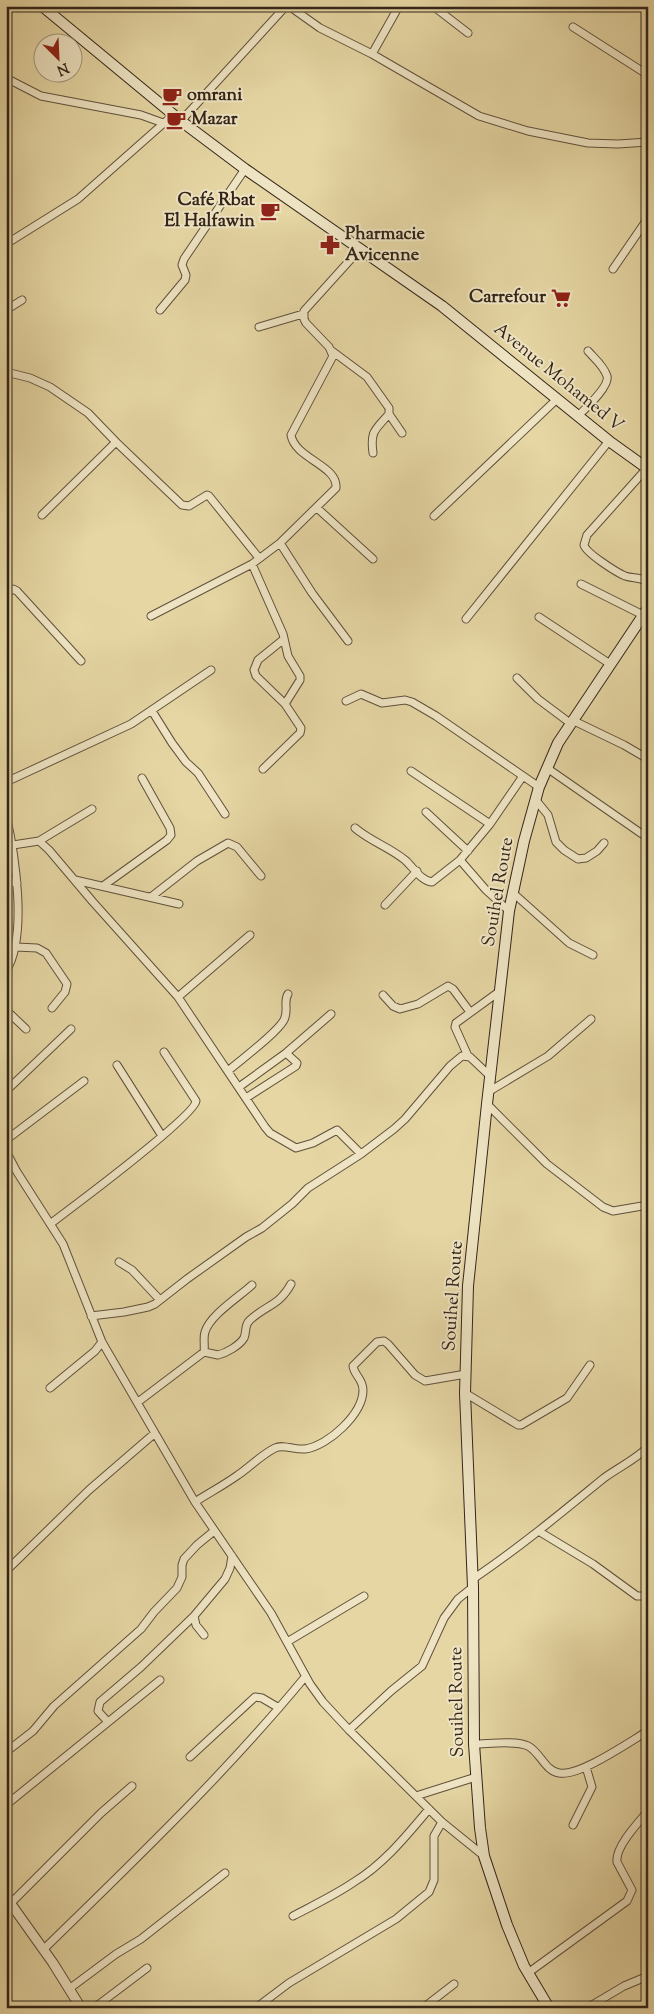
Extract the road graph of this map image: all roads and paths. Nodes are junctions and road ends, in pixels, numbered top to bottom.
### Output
1 (42, 6) edge
2 (288, 6) edge
3 (399, 6) edge
4 (433, 6) edge
5 (573, 27) dead end
6 (468, 33) dead end
7 (372, 54) junction
8 (648, 75) edge
9 (6, 78) edge
10 (177, 118) junction
11 (166, 124) junction
12 (648, 142) edge
13 (245, 169) junction
14 (648, 218) edge
15 (6, 244) edge
16 (360, 249) junction
17 (613, 269) dead end
18 (22, 300) dead end
19 (6, 310) edge
20 (160, 310) dead end
21 (303, 314) junction
22 (259, 327) dead end
23 (332, 351) junction
24 (588, 351) dead end
25 (6, 372) edge
26 (557, 399) junction
27 (389, 414) junction
28 (578, 416) junction
29 (402, 433) dead end
30 (609, 441) junction
31 (116, 442) junction
32 (373, 453) dead end
33 (647, 468) edge
34 (318, 508) junction
35 (42, 515) dead end
36 (434, 516) dead end
37 (280, 543) junction
38 (259, 558) junction
39 (373, 560) dead end
40 (252, 564) junction
41 (648, 582) edge
42 (581, 584) dead end
43 (6, 594) edge
44 (646, 612) edge
45 (151, 616) dead end
46 (539, 617) dead end
47 (466, 619) dead end
48 (284, 638) junction
49 (348, 641) dead end
50 (81, 661) dead end
51 (610, 664) junction
52 (211, 670) dead end
53 (517, 678) dead end
54 (346, 701) dead end
55 (285, 704) junction
56 (152, 711) junction
57 (571, 721) junction
58 (648, 759) edge
59 (547, 768) junction
60 (264, 769) dead end
61 (411, 771) dead end
62 (523, 776) junction
63 (142, 778) dead end
64 (6, 782) edge
65 (539, 787) junction
66 (535, 800) junction
67 (92, 809) dead end
68 (426, 812) dead end
69 (225, 814) dead end
70 (6, 815) edge
71 (490, 824) junction
72 (355, 828) dead end
73 (642, 834) dead end
74 (39, 841) junction
75 (604, 843) dead end
76 (13, 845) junction
77 (468, 851) junction
78 (460, 860) junction
79 (416, 871) junction
80 (261, 876) dead end
81 (75, 880) junction
82 (6, 881) edge
83 (17, 883) junction
84 (103, 886) junction
85 (512, 892) junction
86 (150, 898) junction
87 (179, 904) dead end
88 (385, 905) dead end
89 (509, 911) junction
90 (250, 936) dead end
91 (16, 947) junction
92 (593, 955) dead end
93 (6, 971) edge
94 (500, 991) junction
95 (288, 994) dead end
96 (383, 995) dead end
97 (178, 997) junction
98 (52, 1008) dead end
99 (6, 1010) edge
100 (470, 1012) junction
101 (331, 1014) dead end
102 (591, 1019) dead end
103 (71, 1029) dead end
104 (26, 1030) dead end
105 (164, 1052) dead end
106 (286, 1053) junction
107 (468, 1056) junction
108 (116, 1066) dead end
109 (229, 1070) junction
110 (490, 1076) junction
111 (84, 1082) dead end
112 (239, 1087) junction
113 (6, 1092) edge
114 (488, 1092) junction
115 (246, 1098) junction
116 (487, 1104) junction
117 (162, 1136) junction
118 (6, 1140) edge
119 (6, 1151) edge
120 (361, 1154) junction
121 (648, 1206) edge
122 (50, 1224) junction
123 (119, 1262) dead end
124 (291, 1284) dead end
125 (252, 1285) dead end
126 (160, 1300) junction
127 (91, 1316) junction
128 (102, 1342) junction
129 (204, 1352) junction
130 (590, 1366) dead end
131 (466, 1374) junction
132 (50, 1388) dead end
133 (465, 1393) junction
134 (138, 1402) junction
135 (155, 1433) junction
136 (648, 1447) edge
137 (195, 1502) junction
138 (214, 1531) junction
139 (540, 1532) junction
140 (232, 1556) junction
141 (6, 1571) edge
142 (473, 1583) junction
143 (364, 1596) dead end
144 (648, 1596) edge
145 (194, 1616) junction
146 (204, 1635) dead end
147 (287, 1642) junction
148 (305, 1677) junction
149 (160, 1680) dead end
150 (279, 1708) junction
151 (108, 1722) junction
152 (349, 1730) junction
153 (648, 1731) edge
154 (474, 1744) junction
155 (6, 1752) edge
156 (190, 1757) dead end
157 (586, 1767) junction
158 (476, 1777) junction
159 (132, 1786) dead end
160 (416, 1796) junction
161 (6, 1805) edge
162 (429, 1809) junction
163 (648, 1811) edge
164 (442, 1822) junction
165 (573, 1825) dead end
166 (484, 1856) junction
167 (225, 1873) dead end
168 (8, 1900) edge
169 (293, 1916) dead end
170 (44, 1949) junction
171 (147, 1968) dead end
172 (528, 1973) junction
173 (648, 1976) edge
174 (454, 1984) dead end
175 (70, 1989) junction
176 (81, 2008) edge
177 (94, 2008) edge
178 (256, 2008) edge
179 (423, 2008) edge
180 (549, 2008) edge
181 (587, 2008) edge

1 - 10 main road, Avenue Mohamed V
2 - 7 street
2 - 10 street
3 - 7 street
4 - 6 street
5 - 8 street
7 - 12 street
9 - 11 street
10 - 11 street
10 - 13 main road, Avenue Mohamed V
11 - 15 street
13 - 16 main road, Avenue Mohamed V
13 - 20 street
14 - 17 street
16 - 21 street
16 - 26 main road, Avenue Mohamed V
18 - 19 street
21 - 22 street
21 - 23 street
23 - 27 street
23 - 34 street
24 - 28 street
25 - 31 street
26 - 28 main road, Avenue Mohamed V
26 - 36 street
27 - 29 street
27 - 32 street
28 - 30 main road, Avenue Mohamed V
30 - 33 main road, Avenue Mohamed V
30 - 47 street
31 - 35 street
31 - 38 street
33 - 41 street
34 - 37 street
34 - 39 street
37 - 38 street
37 - 49 street
38 - 40 street
40 - 45 street
40 - 48 street
42 - 44 street
43 - 50 street
44 - 51 main road, Souihel Route
46 - 51 street
48 - 55 street
48 - 55 street
51 - 57 main road, Souihel Route
52 - 56 street
53 - 57 street
54 - 62 street
55 - 60 street
56 - 64 street
56 - 69 street
57 - 58 street
57 - 59 main road, Souihel Route
59 - 65 main road, Souihel Route
59 - 73 street
61 - 71 street
62 - 65 street
62 - 71 street
63 - 84 street
65 - 66 main road, Souihel Route
66 - 75 street
66 - 85 main road, Souihel Route
67 - 74 street
68 - 77 street
70 - 76 street
71 - 77 street
72 - 79 street
74 - 76 street
74 - 81 street
76 - 83 street
77 - 78 street
78 - 79 street
78 - 89 street
79 - 88 street
80 - 86 street
81 - 84 street
81 - 97 street
82 - 83 street
83 - 91 street
84 - 86 street
85 - 89 main road, Souihel Route
85 - 92 street
86 - 87 street
89 - 94 main road, Souihel Route
90 - 97 street
91 - 93 street
91 - 98 street
94 - 100 street
94 - 110 main road, Souihel Route
95 - 109 street
96 - 100 street
97 - 109 street
99 - 104 street
100 - 107 street
101 - 106 street
102 - 114 street
103 - 113 street
105 - 117 street
106 - 112 street
106 - 115 street
107 - 110 street
107 - 120 street
108 - 117 street
109 - 112 street
110 - 114 main road, Souihel Route
111 - 118 street
112 - 115 street
114 - 116 main road, Souihel Route
115 - 120 street
116 - 121 street
116 - 131 main road, Souihel Route
117 - 122 street
119 - 122 street
120 - 126 street
122 - 127 street
123 - 126 street
124 - 129 street
125 - 129 street
126 - 127 street
127 - 128 street
128 - 132 street
128 - 134 street
129 - 134 street
130 - 133 street
131 - 133 main road, Souihel Route
131 - 137 street
133 - 142 main road, Souihel Route
134 - 135 street
135 - 137 street
135 - 141 street
136 - 139 street
137 - 138 street
138 - 140 street
138 - 155 street
139 - 142 street
139 - 144 street
140 - 145 street
140 - 147 street
142 - 152 street
142 - 154 main road, Souihel Route
143 - 147 street
145 - 146 street
145 - 151 street
147 - 148 street
148 - 150 street
148 - 152 street
149 - 151 street
150 - 156 street
150 - 170 street
151 - 161 street
152 - 160 street
153 - 157 street
154 - 157 street
154 - 158 main road, Souihel Route
157 - 165 street
158 - 160 street
158 - 166 main road, Souihel Route
159 - 168 street
160 - 162 street
162 - 164 street
162 - 169 street
163 - 172 street
164 - 166 street
164 - 178 street
166 - 172 main road, Souihel Route
167 - 175 street
168 - 170 street
170 - 175 street
171 - 177 street
172 - 180 main road, Souihel Route
173 - 181 street
174 - 179 street
175 - 176 street

